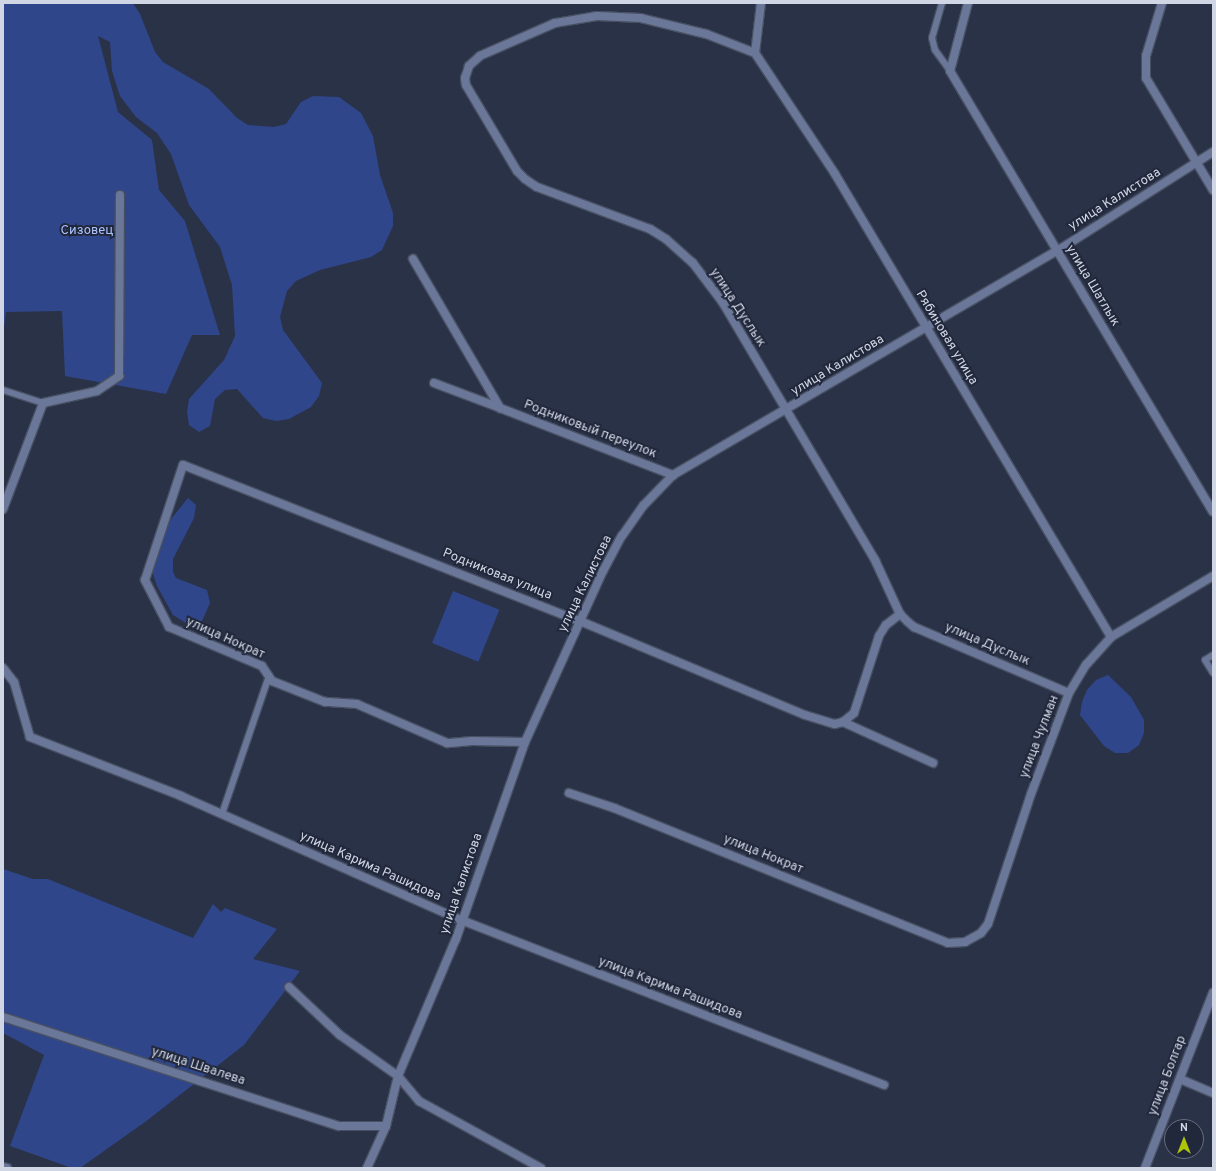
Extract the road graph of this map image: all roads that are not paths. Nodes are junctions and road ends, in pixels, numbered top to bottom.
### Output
1 (761, 3) edge
2 (942, 3) edge
3 (968, 3) edge
4 (1162, 3) edge
5 (755, 53) junction
6 (950, 71) junction
7 (1213, 152) edge
8 (1196, 163) junction
9 (1213, 190) edge
10 (120, 195) dead end
11 (1057, 251) junction
12 (413, 259) dead end
13 (925, 328) junction
14 (434, 383) dead end
15 (3, 390) edge
16 (42, 403) junction
17 (500, 408) junction
18 (787, 410) junction
19 (183, 465) joint
20 (673, 475) junction
21 (3, 508) edge
22 (1213, 512) edge
23 (1213, 576) edge
24 (900, 614) junction
25 (580, 621) junction
26 (1112, 637) junction
27 (1213, 655) edge
28 (3, 668) edge
29 (1213, 673) edge
30 (269, 676) junction
31 (1069, 693) junction
32 (843, 722) junction
33 (525, 742) junction
34 (933, 763) dead end
35 (568, 793) dead end
36 (222, 814) junction
37 (461, 920) junction
38 (948, 943) joint
39 (289, 987) dead end
40 (1213, 993) edge
41 (3, 1017) edge
42 (398, 1076) junction
43 (1180, 1079) junction
44 (884, 1085) dead end
45 (1213, 1093) edge
46 (386, 1126) junction
47 (3, 1167) edge
48 (7, 1168) edge
49 (367, 1168) edge
50 (540, 1168) edge
51 (1145, 1168) edge

1 - 5 street
2 - 6 lane
3 - 6 street
4 - 8 street
5 - 13 street, Рябиновая улица
5 - 18 street, улица Дуслык
6 - 11 street, улица Шатлык
7 - 8 street, улица Калистова
8 - 9 street
8 - 11 street, улица Калистова
10 - 16 street
11 - 13 street, улица Калистова
11 - 22 street, улица Шатлык
12 - 17 street
13 - 18 street, улица Калистова
13 - 26 street, Рябиновая улица
14 - 17 street, Родниковый переулок
15 - 16 lane
16 - 21 street
17 - 20 street, Родниковый переулок
18 - 20 street, улица Калистова
18 - 24 street, улица Дуслык
19 - 25 street, Родниковая улица
19 - 30 street, улица Нократ
20 - 25 street, улица Калистова
23 - 26 street, улица Чулман
24 - 31 street, улица Дуслык
24 - 32 street
25 - 32 street, Родниковая улица
25 - 33 street, улица Калистова
26 - 31 street, улица Чулман
27 - 29 lane
28 - 36 street, улица Карима Рашидова
30 - 33 street, улица Нократ
30 - 36 lane
31 - 38 street, улица Чулман
32 - 34 street, Родниковая улица
33 - 37 street, улица Калистова
35 - 38 street, улица Нократ
36 - 37 street, улица Карима Рашидова
37 - 42 street, улица Калистова
37 - 44 street, улица Карима Рашидова
39 - 42 street
40 - 43 street, улица Болгар
41 - 46 street, улица Швалева
42 - 46 street, улица Калистова
42 - 50 street
43 - 45 street
43 - 51 street, улица Болгар
46 - 49 street, улица Калистова
47 - 48 street

